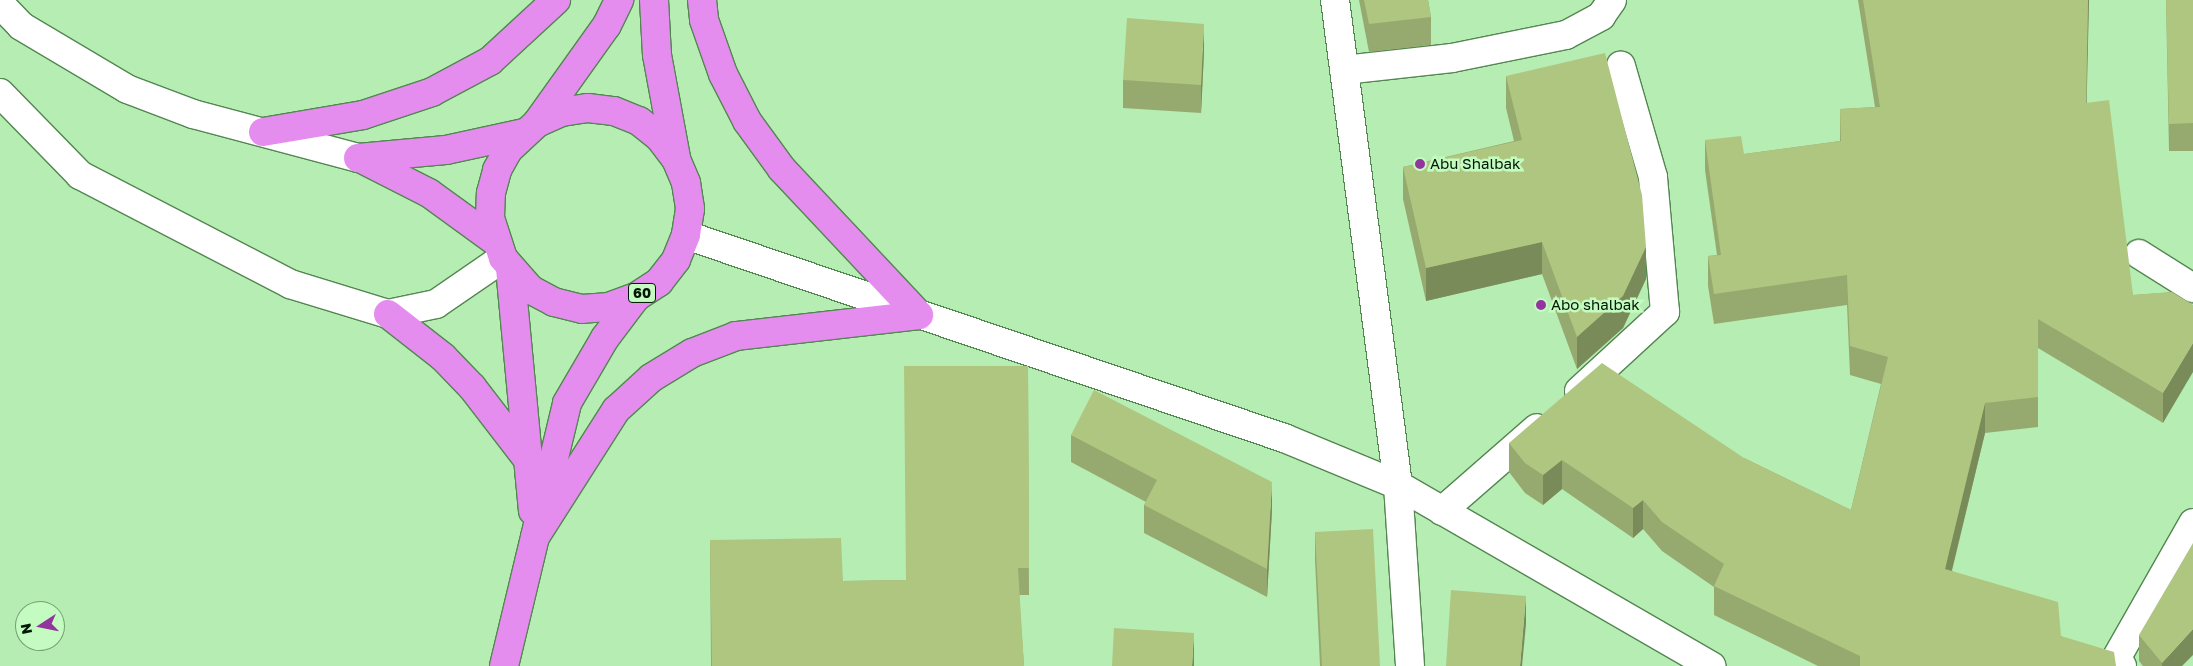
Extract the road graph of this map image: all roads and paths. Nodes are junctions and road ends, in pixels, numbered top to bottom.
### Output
1 (556, 0) edge
2 (619, 0) edge
3 (654, 0) edge
4 (702, 0) edge
5 (1335, 0) edge
6 (1612, 0) edge
7 (0, 4) edge
8 (1621, 66) dead end
9 (1344, 70) junction
10 (0, 93) edge
11 (531, 128) junction
12 (262, 132) junction
13 (358, 158) junction
14 (676, 159) junction
15 (686, 235) junction
16 (2139, 254) dead end
17 (502, 256) junction
18 (2193, 288) edge
19 (636, 297) junction
20 (388, 314) junction
21 (919, 315) junction
22 (529, 461) junction
23 (1398, 485) junction
24 (1442, 511) junction
25 (2193, 523) edge
26 (535, 536) junction
27 (504, 666) edge
28 (1410, 666) edge
29 (1712, 666) edge
30 (2122, 666) edge

1 - 12 highway
2 - 11 highway, 60
3 - 14 highway, 60
4 - 21 highway
5 - 9 street
6 - 9 street
7 - 12 street
8 - 24 street
9 - 23 street
10 - 20 street
11 - 13 highway
11 - 14 highway, 60
11 - 17 highway, 60
12 - 13 street
13 - 17 highway
14 - 15 highway, 60
15 - 19 highway, 60
15 - 21 street
16 - 18 street
17 - 19 highway, 60
17 - 20 street
17 - 22 highway, 60
19 - 26 highway, 60
20 - 22 highway
21 - 23 street
21 - 26 highway
22 - 26 highway, 60
23 - 24 street
23 - 28 street
24 - 29 street
25 - 30 street
26 - 27 highway, 60

